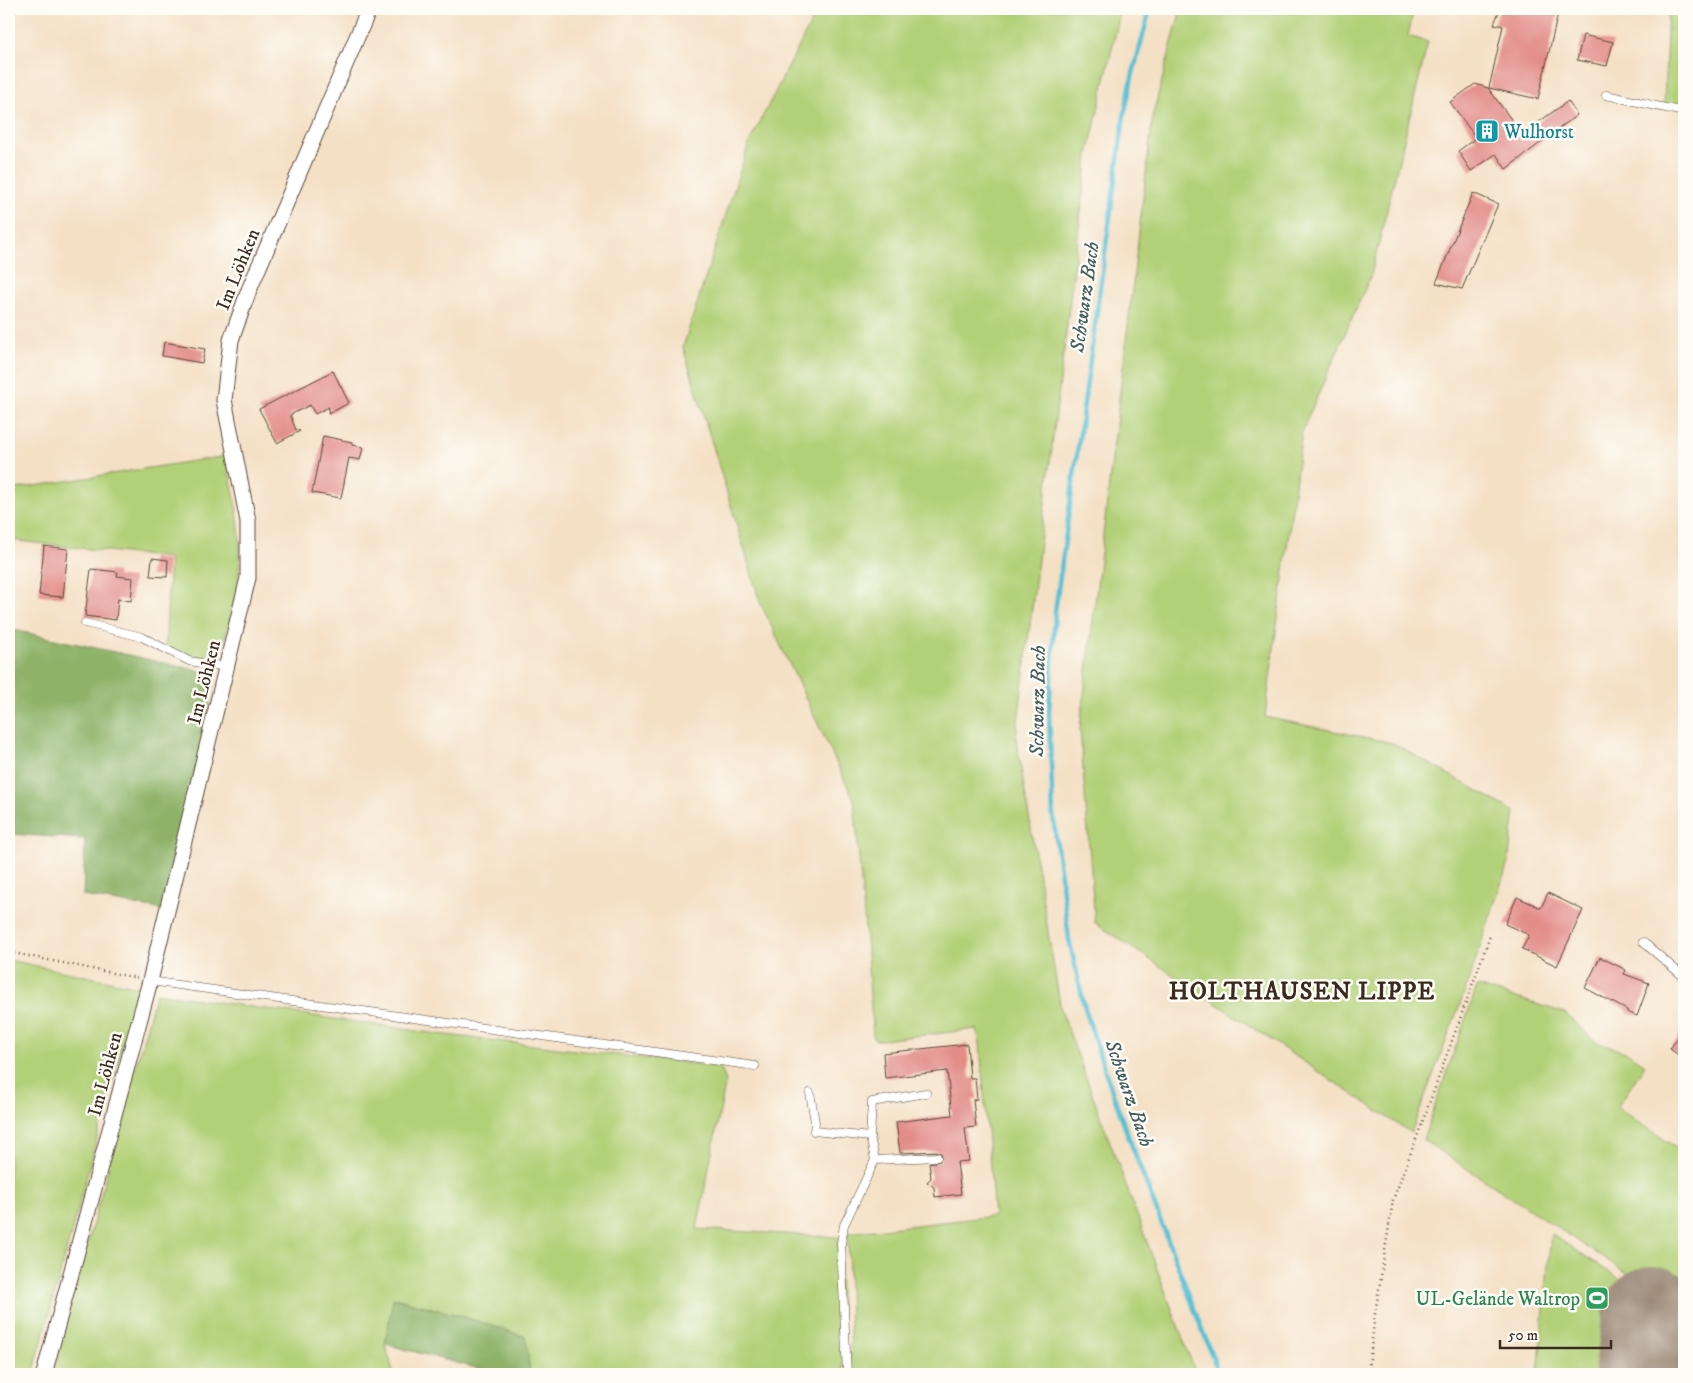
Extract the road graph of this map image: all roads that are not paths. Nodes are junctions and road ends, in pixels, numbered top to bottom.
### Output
1 (368, 9) edge
2 (1606, 95) dead end
3 (1684, 112) edge
4 (85, 623) dead end
5 (227, 667) junction
6 (1643, 942) dead end
7 (1684, 977) edge
8 (150, 981) junction
9 (755, 1066) dead end
10 (810, 1093) dead end
11 (926, 1093) dead end
12 (870, 1137) junction
13 (937, 1158) dead end
14 (875, 1160) junction
15 (44, 1374) edge
16 (846, 1374) edge

1 - 5 street, Im Löhken
2 - 3 lane
4 - 5 lane
5 - 8 street, Im Löhken
6 - 7 lane
8 - 9 lane
8 - 15 street, Im Löhken
10 - 12 lane
11 - 12 lane
12 - 14 lane
13 - 14 lane
14 - 16 lane

